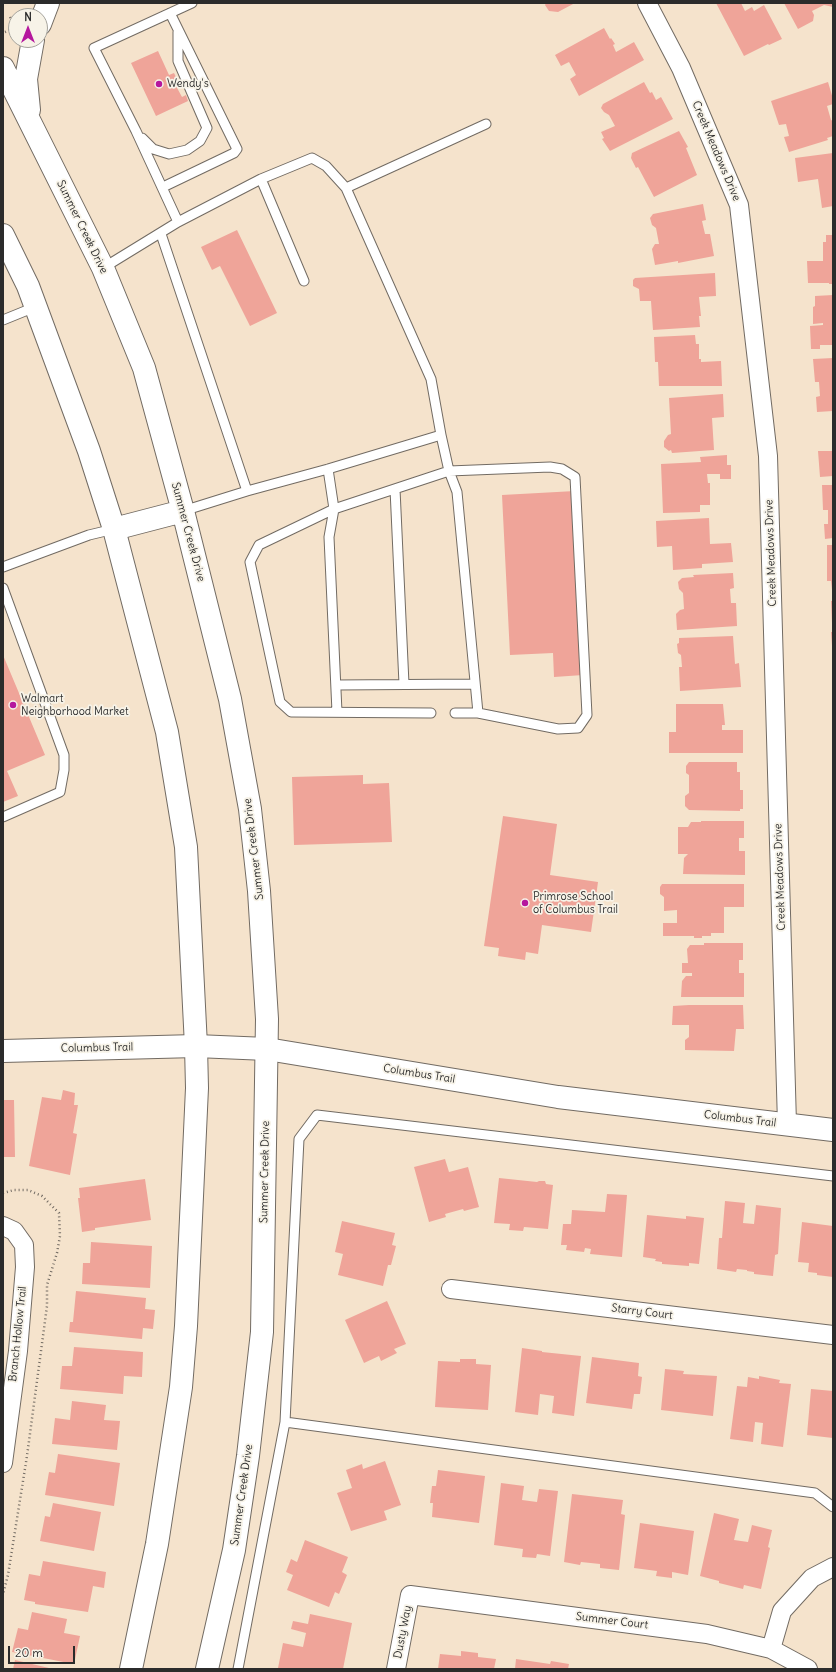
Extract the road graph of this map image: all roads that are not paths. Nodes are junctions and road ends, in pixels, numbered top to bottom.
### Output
1 (192, 3) edge
2 (647, 3) edge
3 (170, 13) junction
4 (178, 29) junction
5 (32, 48) edge
6 (3, 68) edge
7 (31, 124) junction
8 (486, 124) dead end
9 (136, 131) junction
10 (261, 179) junction
11 (163, 187) junction
12 (346, 188) junction
13 (178, 222) junction
14 (161, 234) junction
15 (3, 235) edge
16 (103, 268) junction
17 (304, 281) dead end
18 (35, 307) junction
19 (3, 320) edge
20 (441, 435) junction
21 (328, 469) junction
22 (449, 471) junction
23 (395, 489) junction
24 (247, 491) junction
25 (334, 509) junction
26 (183, 511) junction
27 (114, 528) junction
28 (3, 567) edge
29 (3, 588) edge
30 (404, 684) junction
31 (475, 684) junction
32 (336, 685) junction
33 (337, 712) junction
34 (430, 713) dead end
35 (455, 713) dead end
36 (478, 713) junction
37 (3, 817) edge
38 (196, 1046) junction
39 (267, 1049) junction
40 (3, 1051) edge
41 (787, 1124) junction
42 (833, 1130) edge
43 (833, 1176) edge
44 (9, 1229) edge
45 (451, 1288) dead end
46 (833, 1335) edge
47 (285, 1422) junction
48 (3, 1463) edge
49 (833, 1507) edge
50 (833, 1568) edge
51 (410, 1595) joint
52 (771, 1649) junction
53 (131, 1669) edge
54 (207, 1669) edge
55 (238, 1669) edge
56 (396, 1669) edge
57 (808, 1669) edge

1 - 3 lane
2 - 41 street, Creek Meadows Drive
3 - 4 lane
3 - 9 lane
4 - 9 lane
4 - 11 lane
5 - 7 main road
6 - 7 main road, Summer Creek Drive
7 - 16 main road, Summer Creek Drive
8 - 12 lane
9 - 11 lane
10 - 12 lane
10 - 13 lane
10 - 17 lane
11 - 13 lane
12 - 20 lane
13 - 14 lane
14 - 16 lane
14 - 24 lane
15 - 18 main road
16 - 26 main road, Summer Creek Drive
18 - 19 lane
18 - 27 main road
20 - 21 lane
20 - 22 lane
21 - 24 lane
21 - 25 lane
22 - 23 lane
22 - 31 lane
22 - 36 lane
23 - 25 lane
23 - 30 lane
24 - 26 lane
25 - 32 lane
25 - 33 lane
26 - 27 main road
26 - 39 main road, Summer Creek Drive
27 - 28 lane
27 - 38 main road
29 - 37 lane
30 - 31 lane
30 - 32 lane
31 - 36 lane
32 - 33 lane
33 - 34 lane
35 - 36 lane
38 - 39 main road, Columbus Trail
38 - 40 main road, Columbus Trail
38 - 53 main road
39 - 41 main road, Columbus Trail
39 - 54 main road, Summer Creek Drive
41 - 42 main road, Columbus Trail
43 - 47 lane
44 - 48 street, Branch Hollow Trail
45 - 46 street, Starry Court
47 - 49 lane
47 - 55 lane
50 - 52 street
51 - 52 street, Summer Court
51 - 56 street, Dusty Way
52 - 57 street, Summer Court

